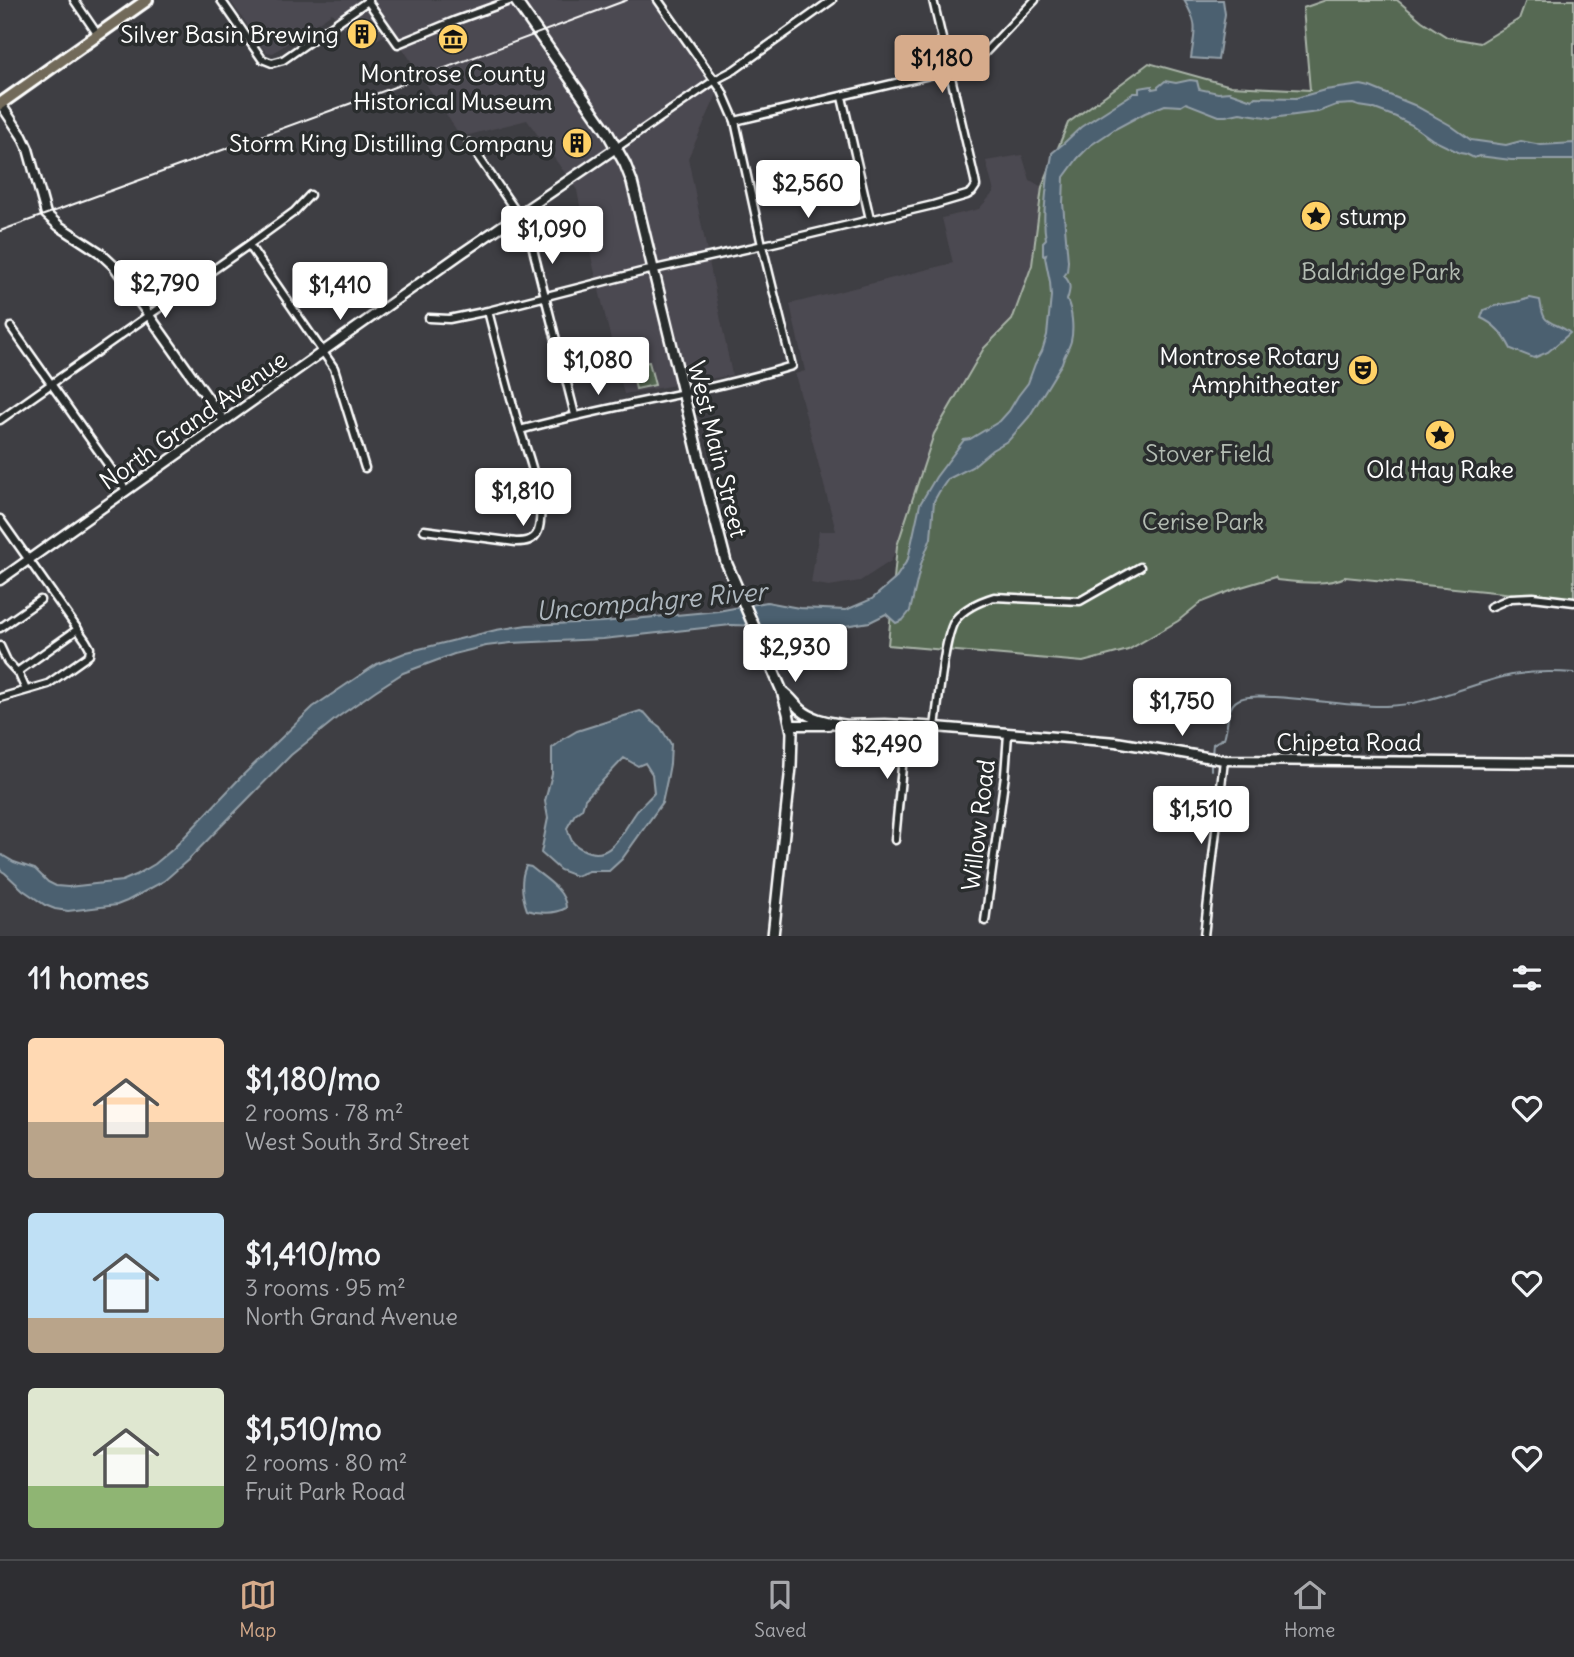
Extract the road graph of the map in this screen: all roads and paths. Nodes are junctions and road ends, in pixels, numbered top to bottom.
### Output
1 (74, 0) edge
2 (147, 0) edge
3 (221, 0) edge
4 (368, 0) edge
5 (514, 0) edge
6 (657, 0) edge
7 (832, 0) edge
8 (933, 0) edge
9 (1035, 0) edge
10 (98, 34) junction
11 (950, 70) junction
12 (715, 80) junction
13 (842, 97) junction
14 (0, 103) edge
15 (735, 121) junction
16 (469, 143) dead end
17 (616, 148) junction
18 (310, 195) dead end
19 (519, 215) junction
20 (870, 219) junction
21 (248, 245) junction
22 (762, 245) junction
23 (654, 270) junction
24 (546, 297) junction
25 (488, 311) junction
26 (149, 315) junction
27 (429, 318) dead end
28 (11, 327) dead end
29 (323, 351) junction
30 (51, 384) junction
31 (684, 393) junction
32 (575, 415) junction
33 (0, 420) edge
34 (224, 421) junction
35 (520, 430) junction
36 (365, 468) dead end
37 (126, 490) junction
38 (0, 519) edge
39 (424, 530) dead end
40 (29, 560) junction
41 (1140, 567) dead end
42 (0, 580) edge
43 (40, 600) dead end
44 (1574, 602) edge
45 (1490, 607) dead end
46 (0, 628) edge
47 (78, 629) junction
48 (0, 646) edge
49 (17, 672) junction
50 (26, 690) junction
51 (782, 691) junction
52 (0, 698) edge
53 (791, 724) junction
54 (844, 725) junction
55 (906, 725) junction
56 (936, 727) junction
57 (1008, 734) junction
58 (1224, 760) junction
59 (1574, 763) edge
60 (895, 840) dead end
61 (985, 921) dead end
62 (773, 936) edge
63 (1205, 936) edge

1 - 10 street
2 - 10 highway
3 - 4 street
4 - 5 street
5 - 17 main road, West Main Street
6 - 12 street
7 - 12 street
8 - 11 street
9 - 11 street
10 - 14 highway
11 - 13 street
11 - 20 street
12 - 15 street
12 - 17 street
13 - 15 street
13 - 20 street
14 - 26 street
15 - 22 street
16 - 19 street
17 - 19 street, North Grand Avenue
17 - 23 main road, West Main Street
18 - 21 street
19 - 24 street
19 - 29 street, North Grand Avenue
20 - 22 street
21 - 26 street
21 - 29 street
22 - 23 street
22 - 31 street
23 - 24 street
23 - 31 main road, West Main Street
24 - 25 street
24 - 32 street
25 - 27 street
25 - 35 street
26 - 30 street
26 - 34 street
28 - 30 street
29 - 34 street, North Grand Avenue
29 - 36 street
30 - 33 street
30 - 37 street
31 - 32 street
31 - 51 main road, West Main Street
32 - 35 street
34 - 37 street, North Grand Avenue
35 - 39 street
37 - 40 street, North Grand Avenue
38 - 40 street
40 - 42 street, North Grand Avenue
40 - 47 street
41 - 56 street
43 - 46 street
44 - 45 street
47 - 49 street
47 - 50 street
48 - 49 street
49 - 50 street
50 - 52 street
51 - 53 main road, West Main Street
51 - 54 main road
53 - 54 street, Chipeta Road
53 - 62 main road, West Main Street
54 - 55 street, Chipeta Road
55 - 56 street, Chipeta Road
55 - 60 street
56 - 57 street, Chipeta Road
57 - 58 street, Chipeta Road
57 - 61 street, Willow Road
58 - 59 street, Chipeta Road
58 - 63 street

